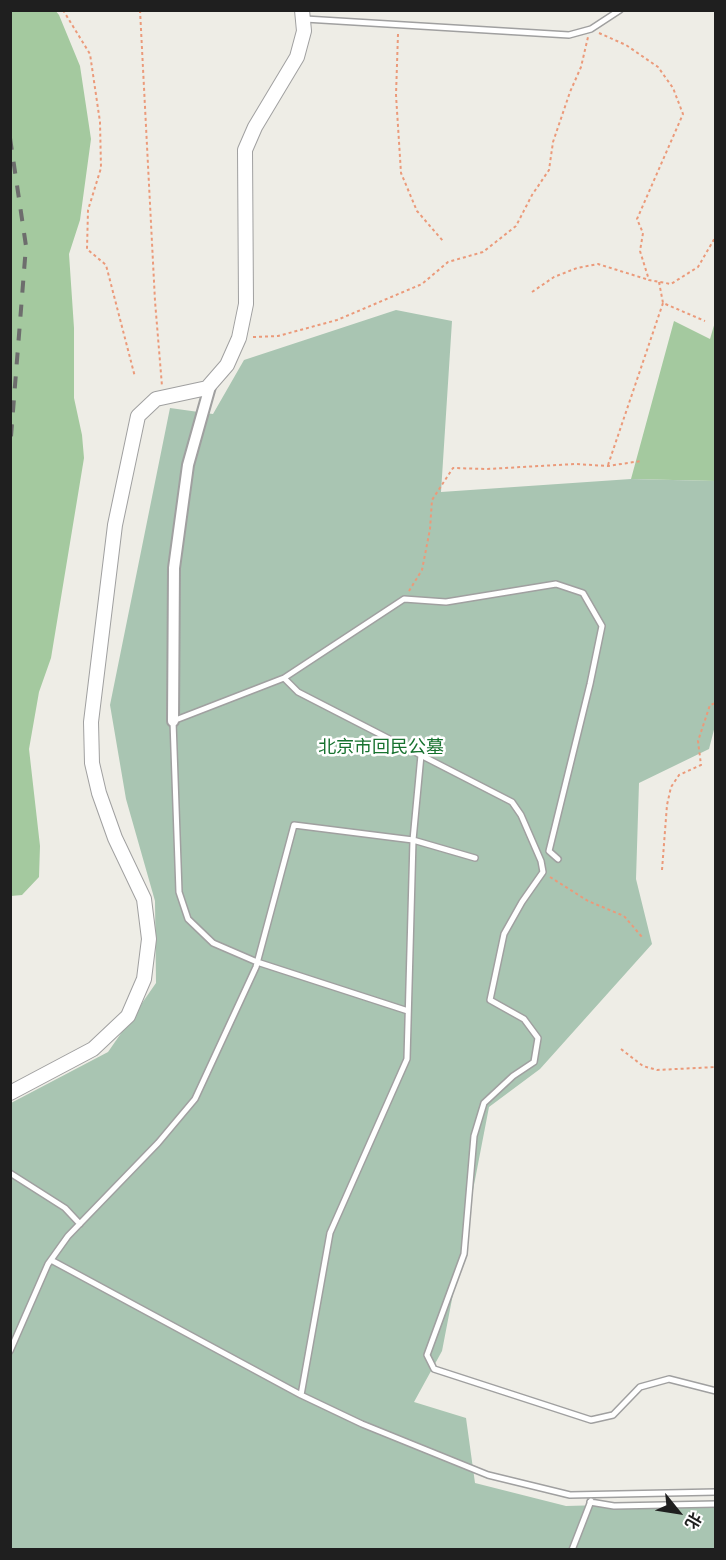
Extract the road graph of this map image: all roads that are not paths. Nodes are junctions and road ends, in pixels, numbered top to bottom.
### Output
1 (620, 10) edge
2 (303, 15) edge
3 (211, 383) junction
4 (284, 678) junction
5 (173, 722) junction
6 (421, 755) junction
7 (413, 840) junction
8 (476, 858) dead end
9 (558, 859) dead end
10 (257, 962) junction
11 (408, 1011) junction
12 (10, 1093) edge
13 (10, 1173) edge
14 (80, 1224) junction
15 (51, 1260) junction
16 (10, 1351) edge
17 (716, 1391) edge
18 (301, 1395) junction
19 (716, 1492) edge
20 (593, 1494) junction
21 (590, 1502) junction
22 (716, 1504) edge
23 (572, 1550) edge

1 - 2 lane
2 - 3 street
3 - 5 street
3 - 12 street
4 - 5 lane
4 - 6 lane
4 - 9 lane
5 - 10 lane
6 - 7 lane
6 - 17 lane
7 - 8 lane
7 - 10 lane
7 - 11 lane
10 - 11 lane
10 - 14 lane
11 - 18 lane
13 - 14 lane
14 - 15 lane
15 - 16 lane
15 - 18 lane
18 - 20 lane
19 - 20 lane
20 - 21 lane
21 - 22 lane
21 - 23 lane

